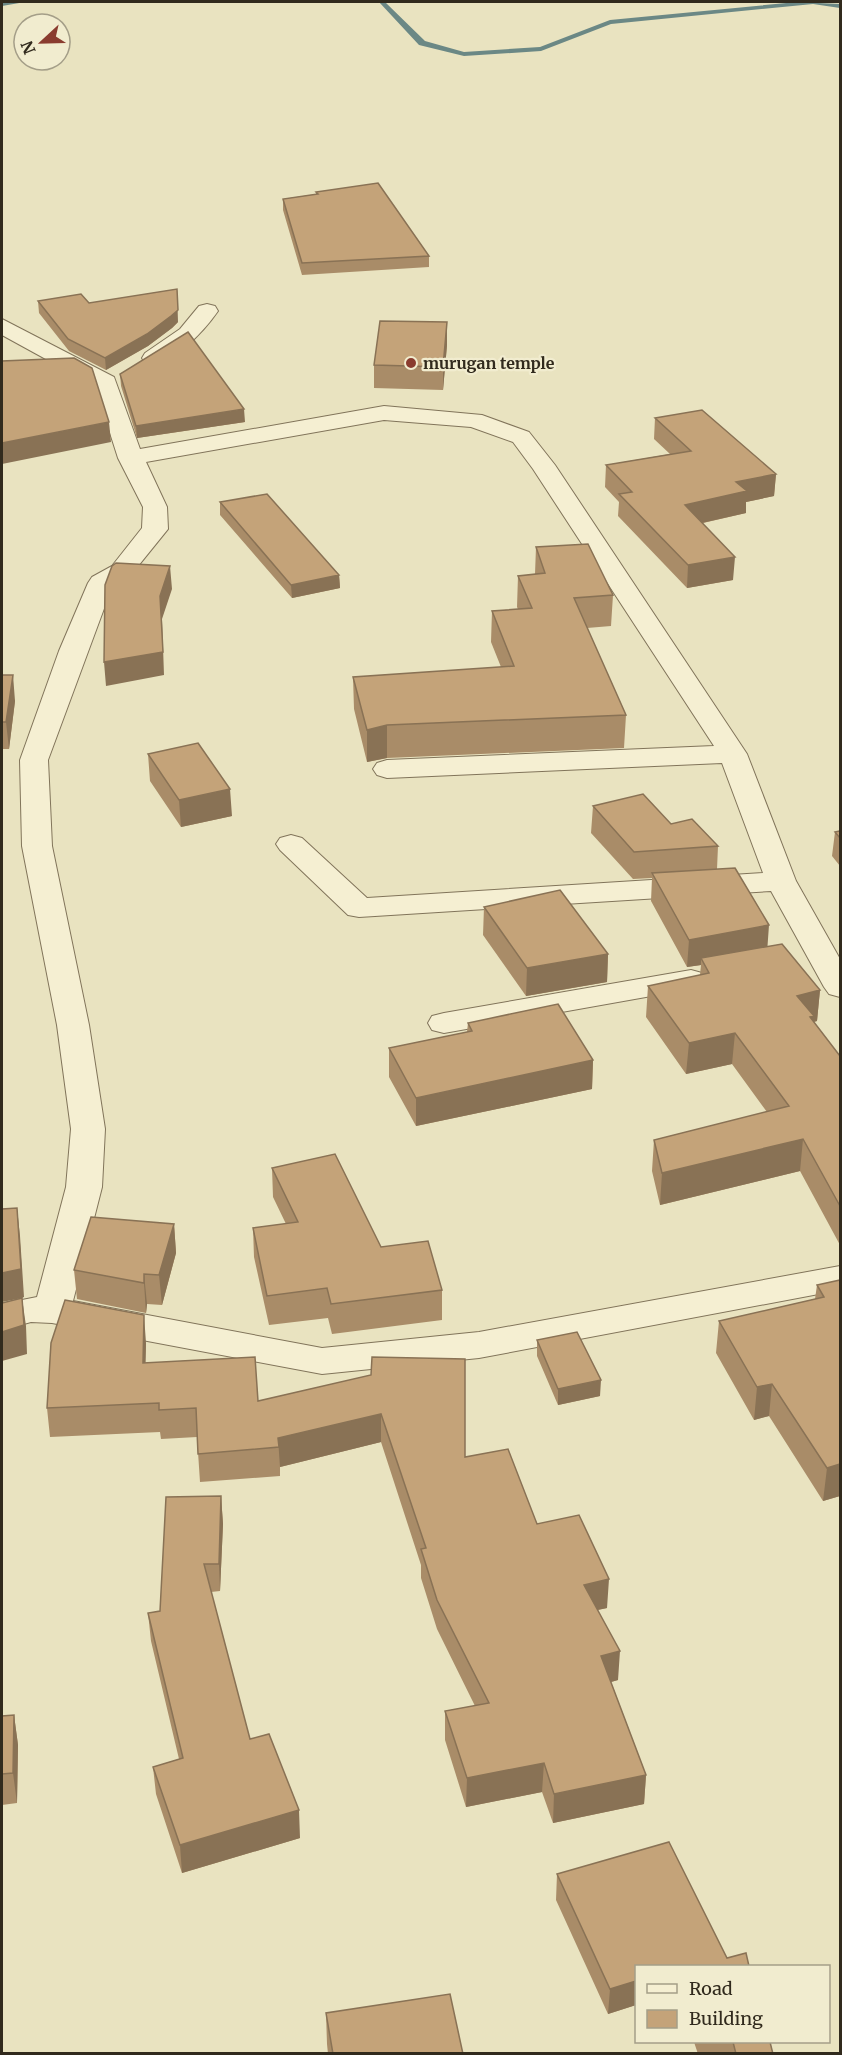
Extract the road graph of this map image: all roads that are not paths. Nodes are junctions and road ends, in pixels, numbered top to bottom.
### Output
1 (207, 312) dead end
2 (2, 326) edge
3 (122, 373) junction
4 (130, 458) junction
5 (733, 754) junction
6 (387, 769) dead end
7 (291, 844) dead end
8 (781, 881) junction
9 (832, 955) edge
10 (789, 963) edge
11 (720, 975) edge
12 (840, 987) edge
13 (444, 1023) dead end
14 (840, 1278) edge
15 (52, 1310) junction
16 (2, 1317) edge

1 - 3 street
2 - 3 street
3 - 4 street
4 - 5 street
4 - 15 street
5 - 6 street
5 - 8 street
7 - 8 street
8 - 9 street
9 - 10 street
9 - 12 street
11 - 13 street
14 - 15 street
15 - 16 street

